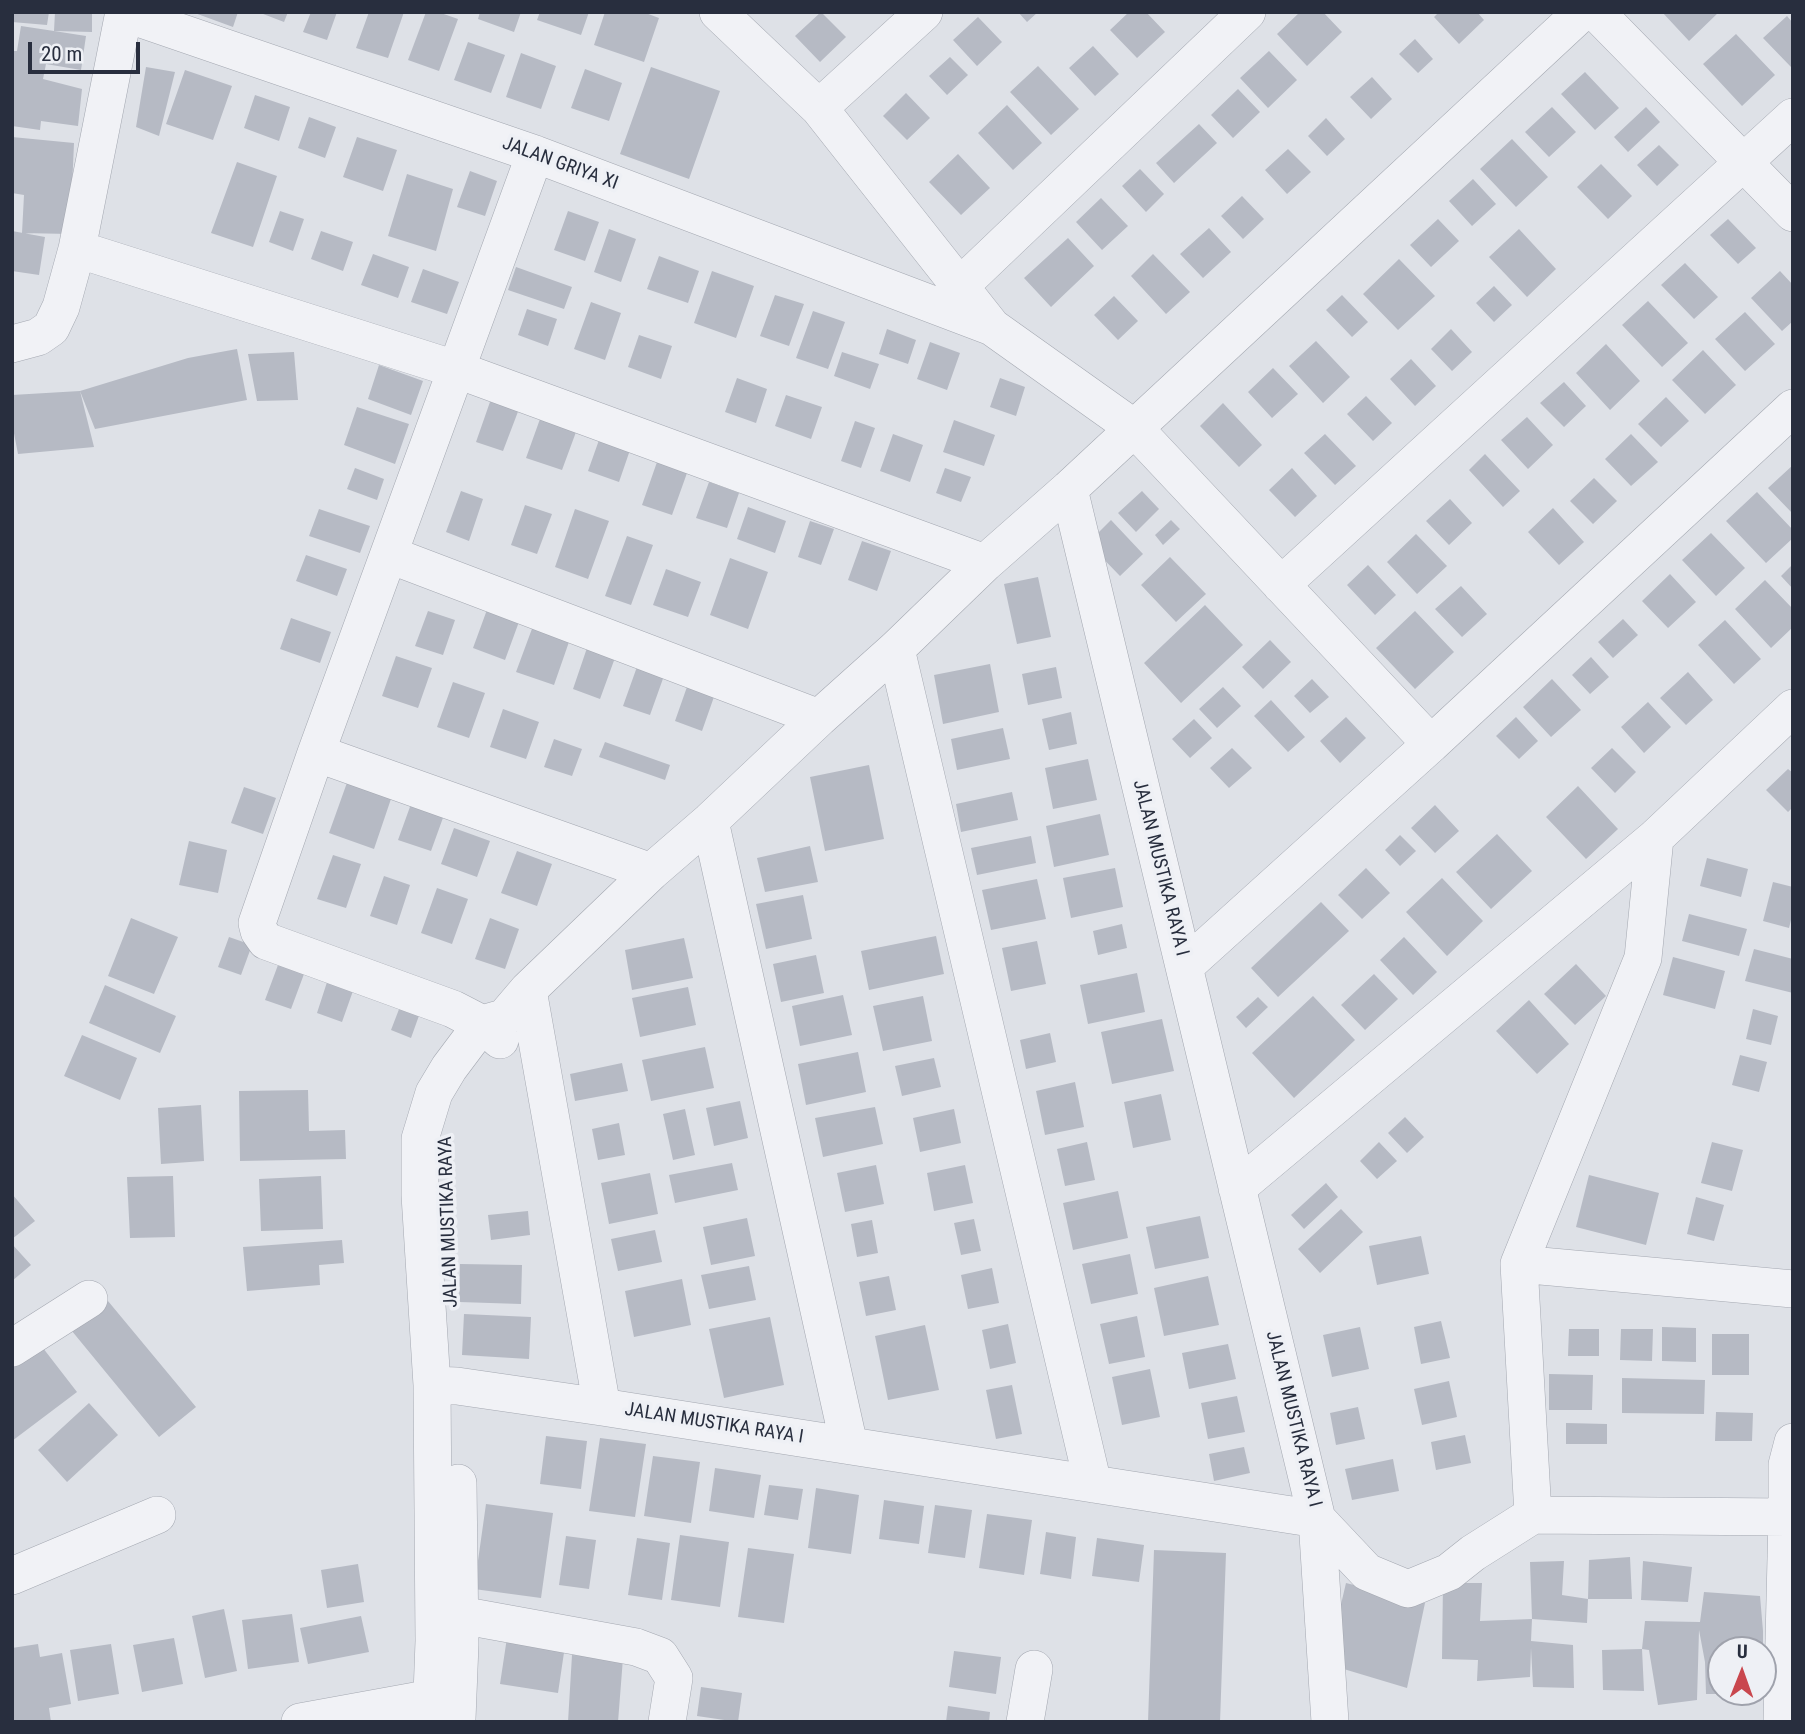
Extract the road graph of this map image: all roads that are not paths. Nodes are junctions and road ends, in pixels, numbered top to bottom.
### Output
1 (718, 12) edge
2 (924, 12) edge
3 (1247, 12) edge
4 (1582, 12) edge
5 (1596, 12) edge
6 (124, 13) edge
7 (819, 108) junction
8 (1793, 117) edge
9 (535, 154) junction
10 (1744, 163) junction
11 (1793, 214) edge
12 (77, 249) junction
13 (960, 286) junction
14 (992, 327) junction
15 (12, 344) edge
16 (455, 369) junction
17 (1793, 408) edge
18 (1133, 428) junction
19 (1069, 489) junction
20 (390, 555) junction
21 (985, 563) junction
22 (1281, 586) junction
23 (896, 649) junction
24 (1793, 708) edge
25 (818, 718) junction
26 (1431, 744) junction
27 (316, 753) junction
28 (710, 821) junction
29 (1655, 838) junction
30 (651, 872) junction
31 (1184, 967) junction
32 (528, 990) junction
33 (496, 1027) junction
34 (1237, 1188) junction
35 (1519, 1264) junction
36 (1793, 1289) edge
37 (89, 1299) dead end
38 (12, 1348) edge
39 (445, 1386) junction
40 (602, 1407) junction
41 (1793, 1442) edge
42 (849, 1445) junction
43 (1093, 1484) junction
44 (158, 1515) dead end
45 (1533, 1515) junction
46 (1787, 1517) junction
47 (1317, 1519) junction
48 (12, 1576) edge
49 (447, 1614) junction
50 (1034, 1669) dead end
51 (444, 1710) edge
52 (300, 1722) edge
53 (667, 1722) edge
54 (1025, 1722) edge
55 (1330, 1722) edge
56 (1782, 1722) edge

1 - 7 street
2 - 7 street
3 - 13 street
4 - 18 street, JALAN MUSTIKA RAYA
5 - 10 street
6 - 9 street, JALAN GRIYA XI
6 - 12 street
7 - 13 street
8 - 10 street
9 - 14 street, JALAN GRIYA XI
9 - 16 street
10 - 11 street
10 - 22 street
12 - 15 street
12 - 16 street
13 - 14 street
14 - 18 street
16 - 20 street
16 - 21 street
17 - 26 street
18 - 19 street, JALAN MUSTIKA RAYA
18 - 22 street
19 - 21 street, JALAN MUSTIKA RAYA
19 - 31 street, JALAN MUSTIKA RAYA I
20 - 25 street
20 - 27 street
21 - 23 street, JALAN MUSTIKA RAYA
22 - 26 street
23 - 25 street, JALAN MUSTIKA RAYA
23 - 43 street
24 - 29 street
25 - 28 street, JALAN MUSTIKA RAYA
26 - 31 street
27 - 30 street
27 - 33 street
28 - 30 street, JALAN MUSTIKA RAYA
28 - 42 street
29 - 34 street
29 - 35 street
30 - 32 street, JALAN MUSTIKA RAYA
31 - 34 street, JALAN MUSTIKA RAYA I
32 - 33 street, JALAN MUSTIKA RAYA
32 - 40 street
33 - 39 street, JALAN MUSTIKA RAYA
34 - 47 street, JALAN MUSTIKA RAYA I
35 - 36 street
35 - 45 street
37 - 38 street
39 - 40 street, JALAN MUSTIKA RAYA I
39 - 49 street, JALAN MUSTIKA RAYA
40 - 42 street, JALAN MUSTIKA RAYA I
41 - 46 street
42 - 43 street, JALAN MUSTIKA RAYA I
43 - 47 street, JALAN MUSTIKA RAYA I
44 - 48 street
45 - 46 street
45 - 47 street
46 - 56 street
47 - 55 street
49 - 51 street, JALAN MUSTIKA RAYA
49 - 53 street
50 - 54 street
51 - 52 street

